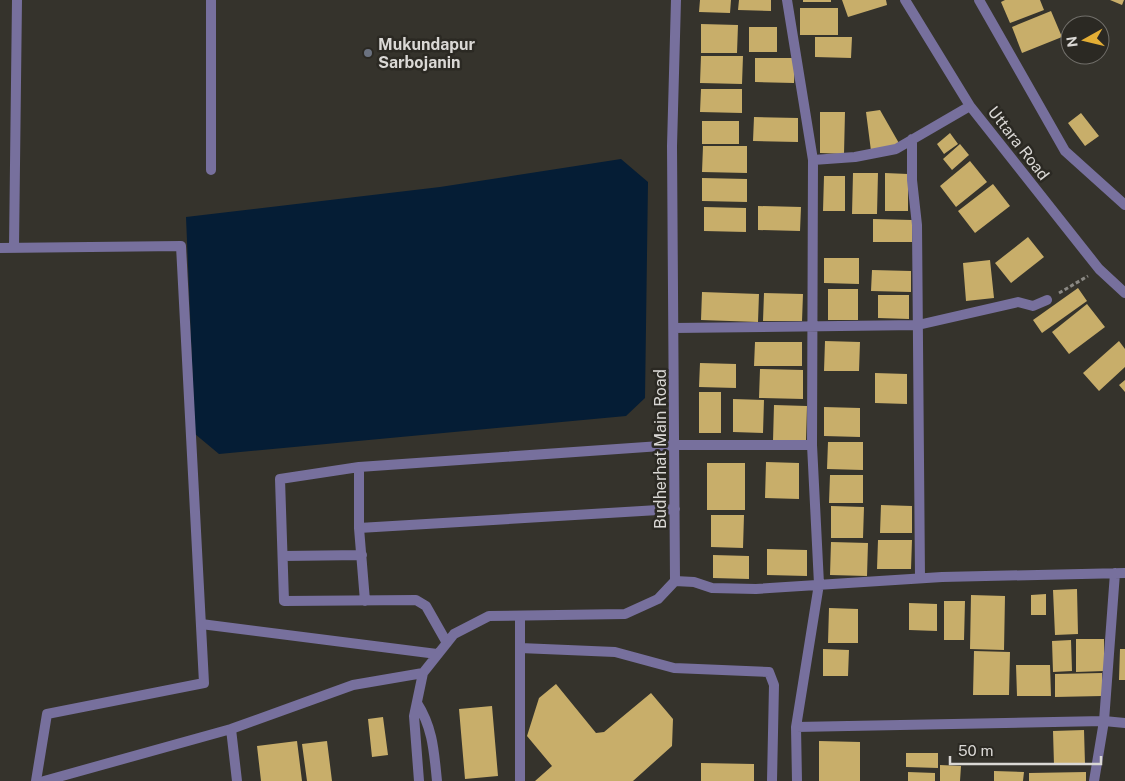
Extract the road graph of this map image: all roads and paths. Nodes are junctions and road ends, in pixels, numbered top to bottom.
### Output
1 (17, 0) edge
2 (211, 0) edge
3 (676, 0) edge
4 (787, 0) edge
5 (905, 0) edge
6 (979, 0) edge
7 (970, 106) junction
8 (912, 139) junction
9 (813, 160) junction
10 (211, 170) dead end
11 (1125, 205) edge
12 (14, 247) junction
13 (0, 248) edge
14 (1099, 269) junction
15 (1125, 293) edge
16 (1047, 300) joint
17 (812, 325) junction
18 (918, 325) junction
19 (674, 328) junction
20 (675, 445) junction
21 (812, 445) junction
22 (358, 468) junction
23 (675, 509) junction
24 (359, 528) junction
25 (362, 555) junction
26 (282, 556) junction
27 (1120, 573) edge
28 (920, 578) junction
29 (675, 581) junction
30 (820, 584) junction
31 (366, 601) junction
32 (520, 616) junction
33 (201, 624) junction
34 (447, 643) junction
35 (520, 648) junction
36 (437, 654) junction
37 (423, 673) junction
38 (417, 703) junction
39 (1104, 721) junction
40 (1125, 723) edge
41 (796, 728) junction
42 (231, 729) junction
43 (58, 779) edge
44 (36, 781) edge
45 (44, 781) edge
46 (237, 781) edge
47 (419, 781) edge
48 (437, 781) edge
49 (520, 781) edge
50 (772, 781) edge
51 (797, 781) edge
52 (1094, 781) edge

1 - 12 street
2 - 10 street
3 - 19 street, Budherhat Main Road
4 - 9 street
5 - 7 street, Uttara Road
6 - 11 street
7 - 8 street
7 - 14 street, Uttara Road
8 - 9 street
8 - 18 street
9 - 17 street
12 - 13 street
12 - 33 street
14 - 15 street, Uttara Road
14 - 16 path
16 - 18 street
17 - 18 street
17 - 19 street
17 - 21 street
18 - 28 street
19 - 20 street, Budherhat Main Road
20 - 21 street
20 - 22 street
20 - 23 street, Budherhat Main Road
21 - 30 street
22 - 24 street
22 - 26 street
23 - 24 street
23 - 29 street, Budherhat Main Road
24 - 25 street
25 - 26 street
25 - 31 street
26 - 31 street
27 - 28 street
27 - 39 street
28 - 30 street
29 - 30 street
29 - 32 street
30 - 41 street
31 - 34 street
32 - 34 street
32 - 35 street
33 - 36 street
33 - 44 street
34 - 36 street
35 - 49 street
35 - 50 street
36 - 37 street
37 - 38 street
37 - 42 street
38 - 47 street
38 - 48 street
39 - 40 street
39 - 41 street
39 - 52 street
41 - 51 street
42 - 43 street
42 - 46 street
43 - 45 street

